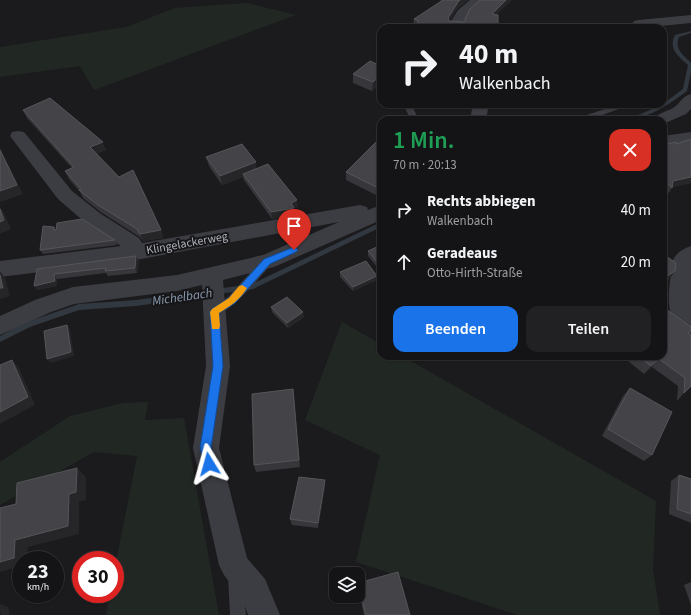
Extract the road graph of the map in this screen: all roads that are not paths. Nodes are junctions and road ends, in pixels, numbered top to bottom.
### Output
1 (478, 0) edge
2 (691, 19) edge
3 (456, 24) edge
4 (639, 24) dead end
5 (691, 99) edge
6 (616, 108) edge
7 (593, 116) edge
8 (667, 117) edge
9 (18, 136) dead end
10 (691, 137) edge
11 (667, 140) edge
12 (377, 214) edge
13 (136, 252) junction
14 (691, 254) edge
15 (267, 262) junction
16 (0, 269) edge
17 (213, 294) junction
18 (691, 325) edge
19 (0, 326) edge
20 (234, 565) junction
21 (238, 615) edge
22 (264, 615) edge

1 - 3 street
2 - 4 street
5 - 8 street
6 - 7 lane
9 - 13 street
10 - 11 street
12 - 13 street, Klingelackerweg
12 - 15 street
13 - 16 street, Klingelackerweg
14 - 18 street
15 - 17 street
15 - 17 lane
17 - 19 street
17 - 20 street
20 - 21 lane
20 - 22 street

